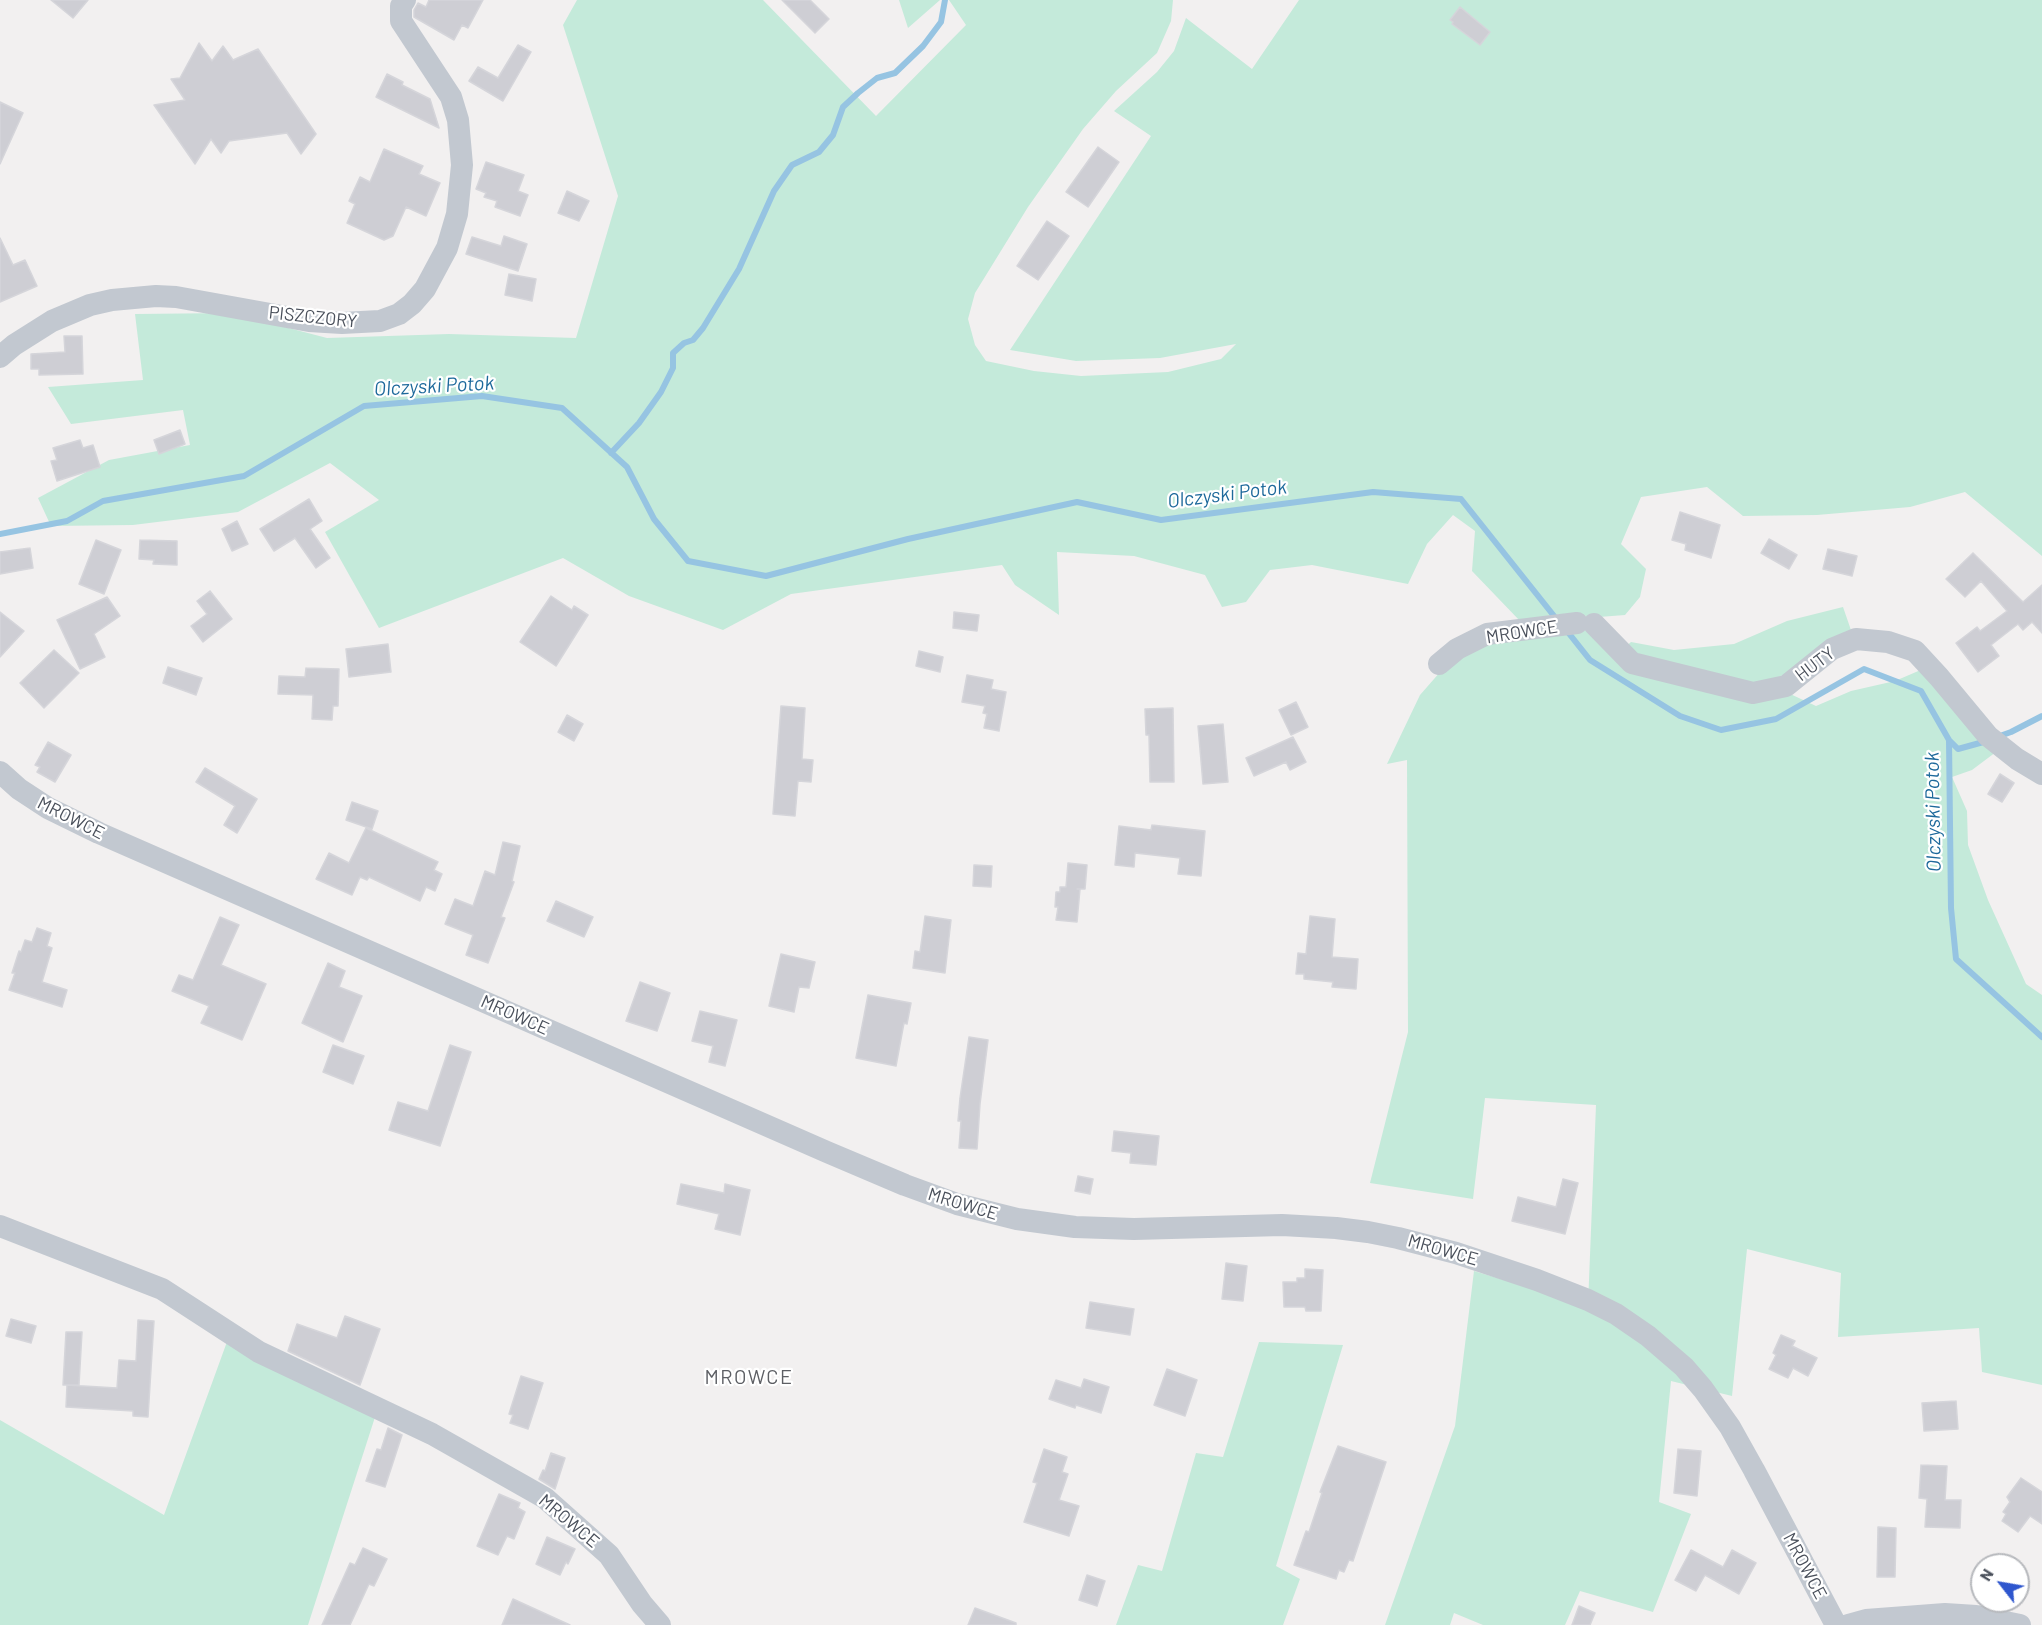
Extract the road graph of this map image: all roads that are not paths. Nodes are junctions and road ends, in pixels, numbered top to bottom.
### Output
1 (405, 0) edge
2 (3, 347) edge
3 (1585, 624) joint
4 (1439, 664) dead end
5 (0, 772) edge
6 (2042, 774) edge
7 (0, 1226) edge
8 (660, 1625) edge
9 (1836, 1625) edge
10 (1848, 1625) edge
11 (2020, 1625) edge

1 - 2 street, PISZCZORY
3 - 4 street, MROWCE
3 - 6 street, HUTY
5 - 9 street, MROWCE
7 - 8 street, MROWCE
10 - 11 street

